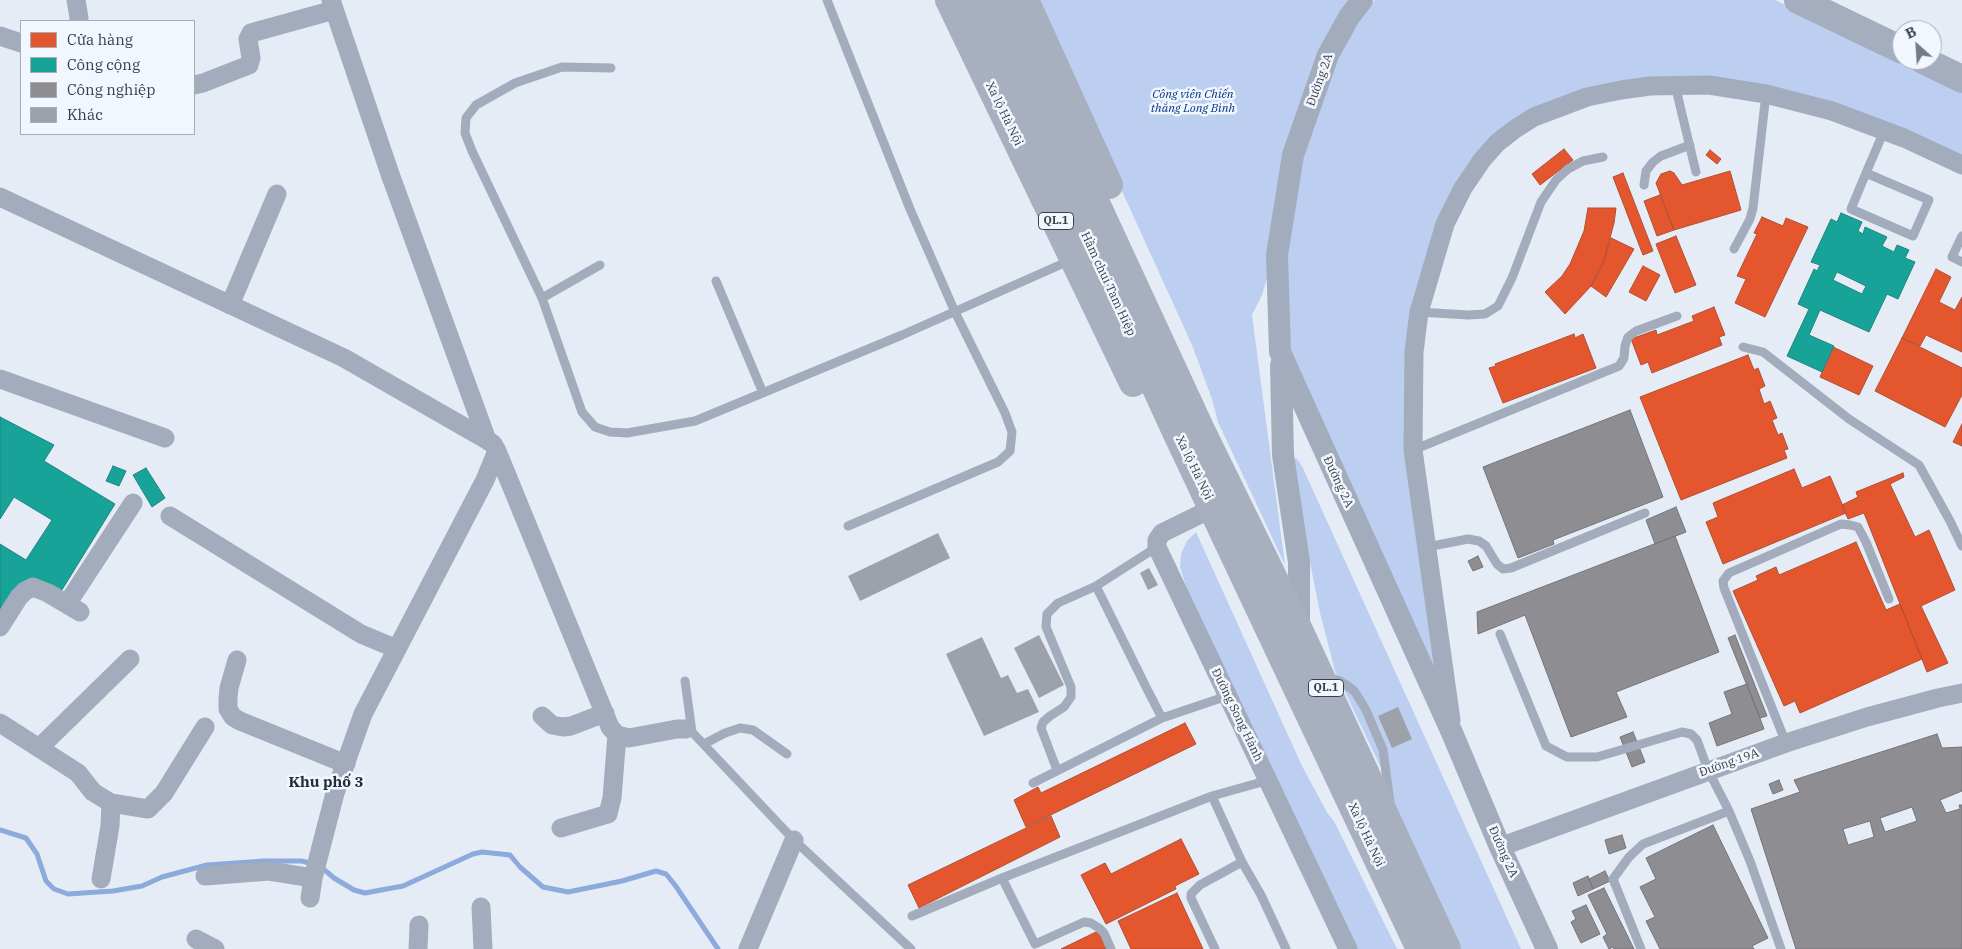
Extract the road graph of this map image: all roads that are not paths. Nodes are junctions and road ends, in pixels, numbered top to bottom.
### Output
1 (827, 0) edge
2 (950, 0) edge
3 (978, 0) edge
4 (1002, 0) edge
5 (1025, 0) edge
6 (1362, 0) edge
7 (1798, 0) edge
8 (1837, 0) edge
9 (333, 5) edge
10 (1892, 27) edge
11 (0, 36) edge
12 (20, 43) edge
13 (1892, 45) edge
14 (1942, 51) edge
15 (1962, 61) edge
16 (611, 68) dead end
17 (1942, 69) edge
18 (1962, 79) edge
19 (195, 85) edge
20 (1675, 85) junction
21 (1766, 94) junction
22 (1884, 131) junction
23 (1690, 146) junction
24 (1603, 157) dead end
25 (1962, 165) edge
26 (1696, 172) dead end
27 (1866, 173) junction
28 (1644, 186) dead end
29 (277, 194) dead end
30 (0, 198) edge
31 (1962, 236) edge
32 (1734, 249) dead end
33 (1074, 259) junction
34 (1962, 262) edge
35 (600, 266) dead end
36 (716, 281) dead end
37 (542, 298) junction
38 (230, 305) junction
39 (955, 312) junction
40 (1419, 312) junction
41 (1677, 316) dead end
42 (1743, 347) dead end
43 (1280, 352) junction
44 (0, 379) edge
45 (763, 393) junction
46 (1189, 431) junction
47 (165, 438) dead end
48 (492, 446) junction
49 (1413, 450) junction
50 (133, 503) dead end
51 (1213, 508) junction
52 (1645, 513) dead end
53 (170, 516) dead end
54 (848, 526) dead end
55 (1962, 546) edge
56 (1157, 547) junction
57 (1427, 547) junction
58 (1096, 586) junction
59 (1889, 599) dead end
60 (0, 627) edge
61 (1300, 630) junction
62 (1500, 634) dead end
63 (397, 649) junction
64 (130, 659) dead end
65 (237, 660) dead end
66 (685, 681) dead end
67 (1962, 693) edge
68 (1227, 696) junction
69 (604, 713) junction
70 (542, 716) dead end
71 (1162, 718) junction
72 (0, 723) edge
73 (204, 726) dead end
74 (689, 730) junction
75 (617, 735) junction
76 (1453, 735) junction
77 (1786, 743) junction
78 (704, 744) junction
79 (39, 748) junction
80 (787, 754) dead end
81 (346, 764) junction
82 (1057, 770) junction
83 (1708, 770) junction
84 (1269, 780) junction
85 (1033, 783) dead end
86 (1212, 796) junction
87 (111, 803) junction
88 (1729, 811) junction
89 (562, 828) dead end
90 (794, 840) junction
91 (1500, 846) junction
92 (1242, 862) junction
93 (205, 876) dead end
94 (313, 878) junction
95 (1002, 878) junction
96 (101, 879) dead end
97 (310, 898) dead end
98 (481, 907) dead end
99 (912, 916) dead end
100 (419, 925) dead end
101 (196, 939) dead end
102 (1036, 947) edge
103 (215, 949) edge
104 (418, 949) edge
105 (483, 949) edge
106 (748, 949) edge
107 (911, 949) edge
108 (1111, 949) edge
109 (1215, 949) edge
110 (1286, 949) edge
111 (1348, 949) edge
112 (1420, 949) edge
113 (1447, 949) edge
114 (1547, 949) edge
115 (1641, 949) edge
116 (1781, 949) edge

1 - 39 lane
2 - 33 highway, Xa lộ Hà Nội / QL.1
3 - 46 highway, Hầm chui Tam Hiệp / QL.1
4 - 46 highway, Hầm chui Tam Hiệp / QL.1
5 - 46 highway, Xa lộ Hà Nội
6 - 43 street, Đường 2A
7 - 13 main road
8 - 10 main road
9 - 19 street
9 - 48 street
11 - 12 street
14 - 15 main road
16 - 37 lane
17 - 18 main road
20 - 21 street
20 - 23 lane
20 - 40 street
21 - 22 street
21 - 32 lane
22 - 25 street
22 - 27 lane
23 - 26 lane
23 - 28 lane
24 - 40 lane
27 - 27 lane
29 - 38 street
30 - 38 street
31 - 34 lane
33 - 39 lane
33 - 46 highway, Xa lộ Hà Nội / QL.1
35 - 37 lane
36 - 45 lane
37 - 45 lane
38 - 48 street
39 - 45 lane
39 - 54 lane
40 - 49 street
41 - 49 lane
42 - 55 lane
43 - 61 street
43 - 76 street, Đường 2A
44 - 47 street
46 - 51 highway, Xa lộ Hà Nội / QL.1
46 - 61 highway, Xa lộ Hà Nội / QL.1
48 - 63 street
48 - 69 street
49 - 57 street
50 - 60 street
51 - 56 street
51 - 112 highway, Xa lộ Hà Nội / QL.1
52 - 57 lane
53 - 63 street
56 - 58 lane
56 - 68 street, Đường Song Hành
57 - 76 street
58 - 71 lane
58 - 82 lane
59 - 77 lane
61 - 113 highway, Xa lộ Hà Nội / QL.1
62 - 83 lane
63 - 81 street
64 - 79 street
65 - 81 street
66 - 74 lane
67 - 77 street, Đường 19A
68 - 71 lane
68 - 84 street, Đường Song Hành
69 - 70 street
69 - 75 street
71 - 82 lane
72 - 79 street
73 - 87 street
74 - 75 street
74 - 78 lane
75 - 89 street
76 - 91 street, Đường 2A
77 - 83 street, Đường 19A
78 - 80 lane
78 - 90 lane
79 - 87 street
81 - 94 street
82 - 85 lane
83 - 88 lane
83 - 91 street, Đường 19A
84 - 86 lane
84 - 111 street, Đường Song Hành
86 - 92 lane
86 - 95 lane
87 - 96 street
88 - 115 lane
88 - 116 lane
90 - 106 street
90 - 107 lane
91 - 114 street, Đường 2A
92 - 109 lane
92 - 110 lane
93 - 94 street
94 - 97 street
95 - 99 lane
95 - 102 lane
98 - 105 street
100 - 104 street
101 - 103 street
102 - 108 lane

